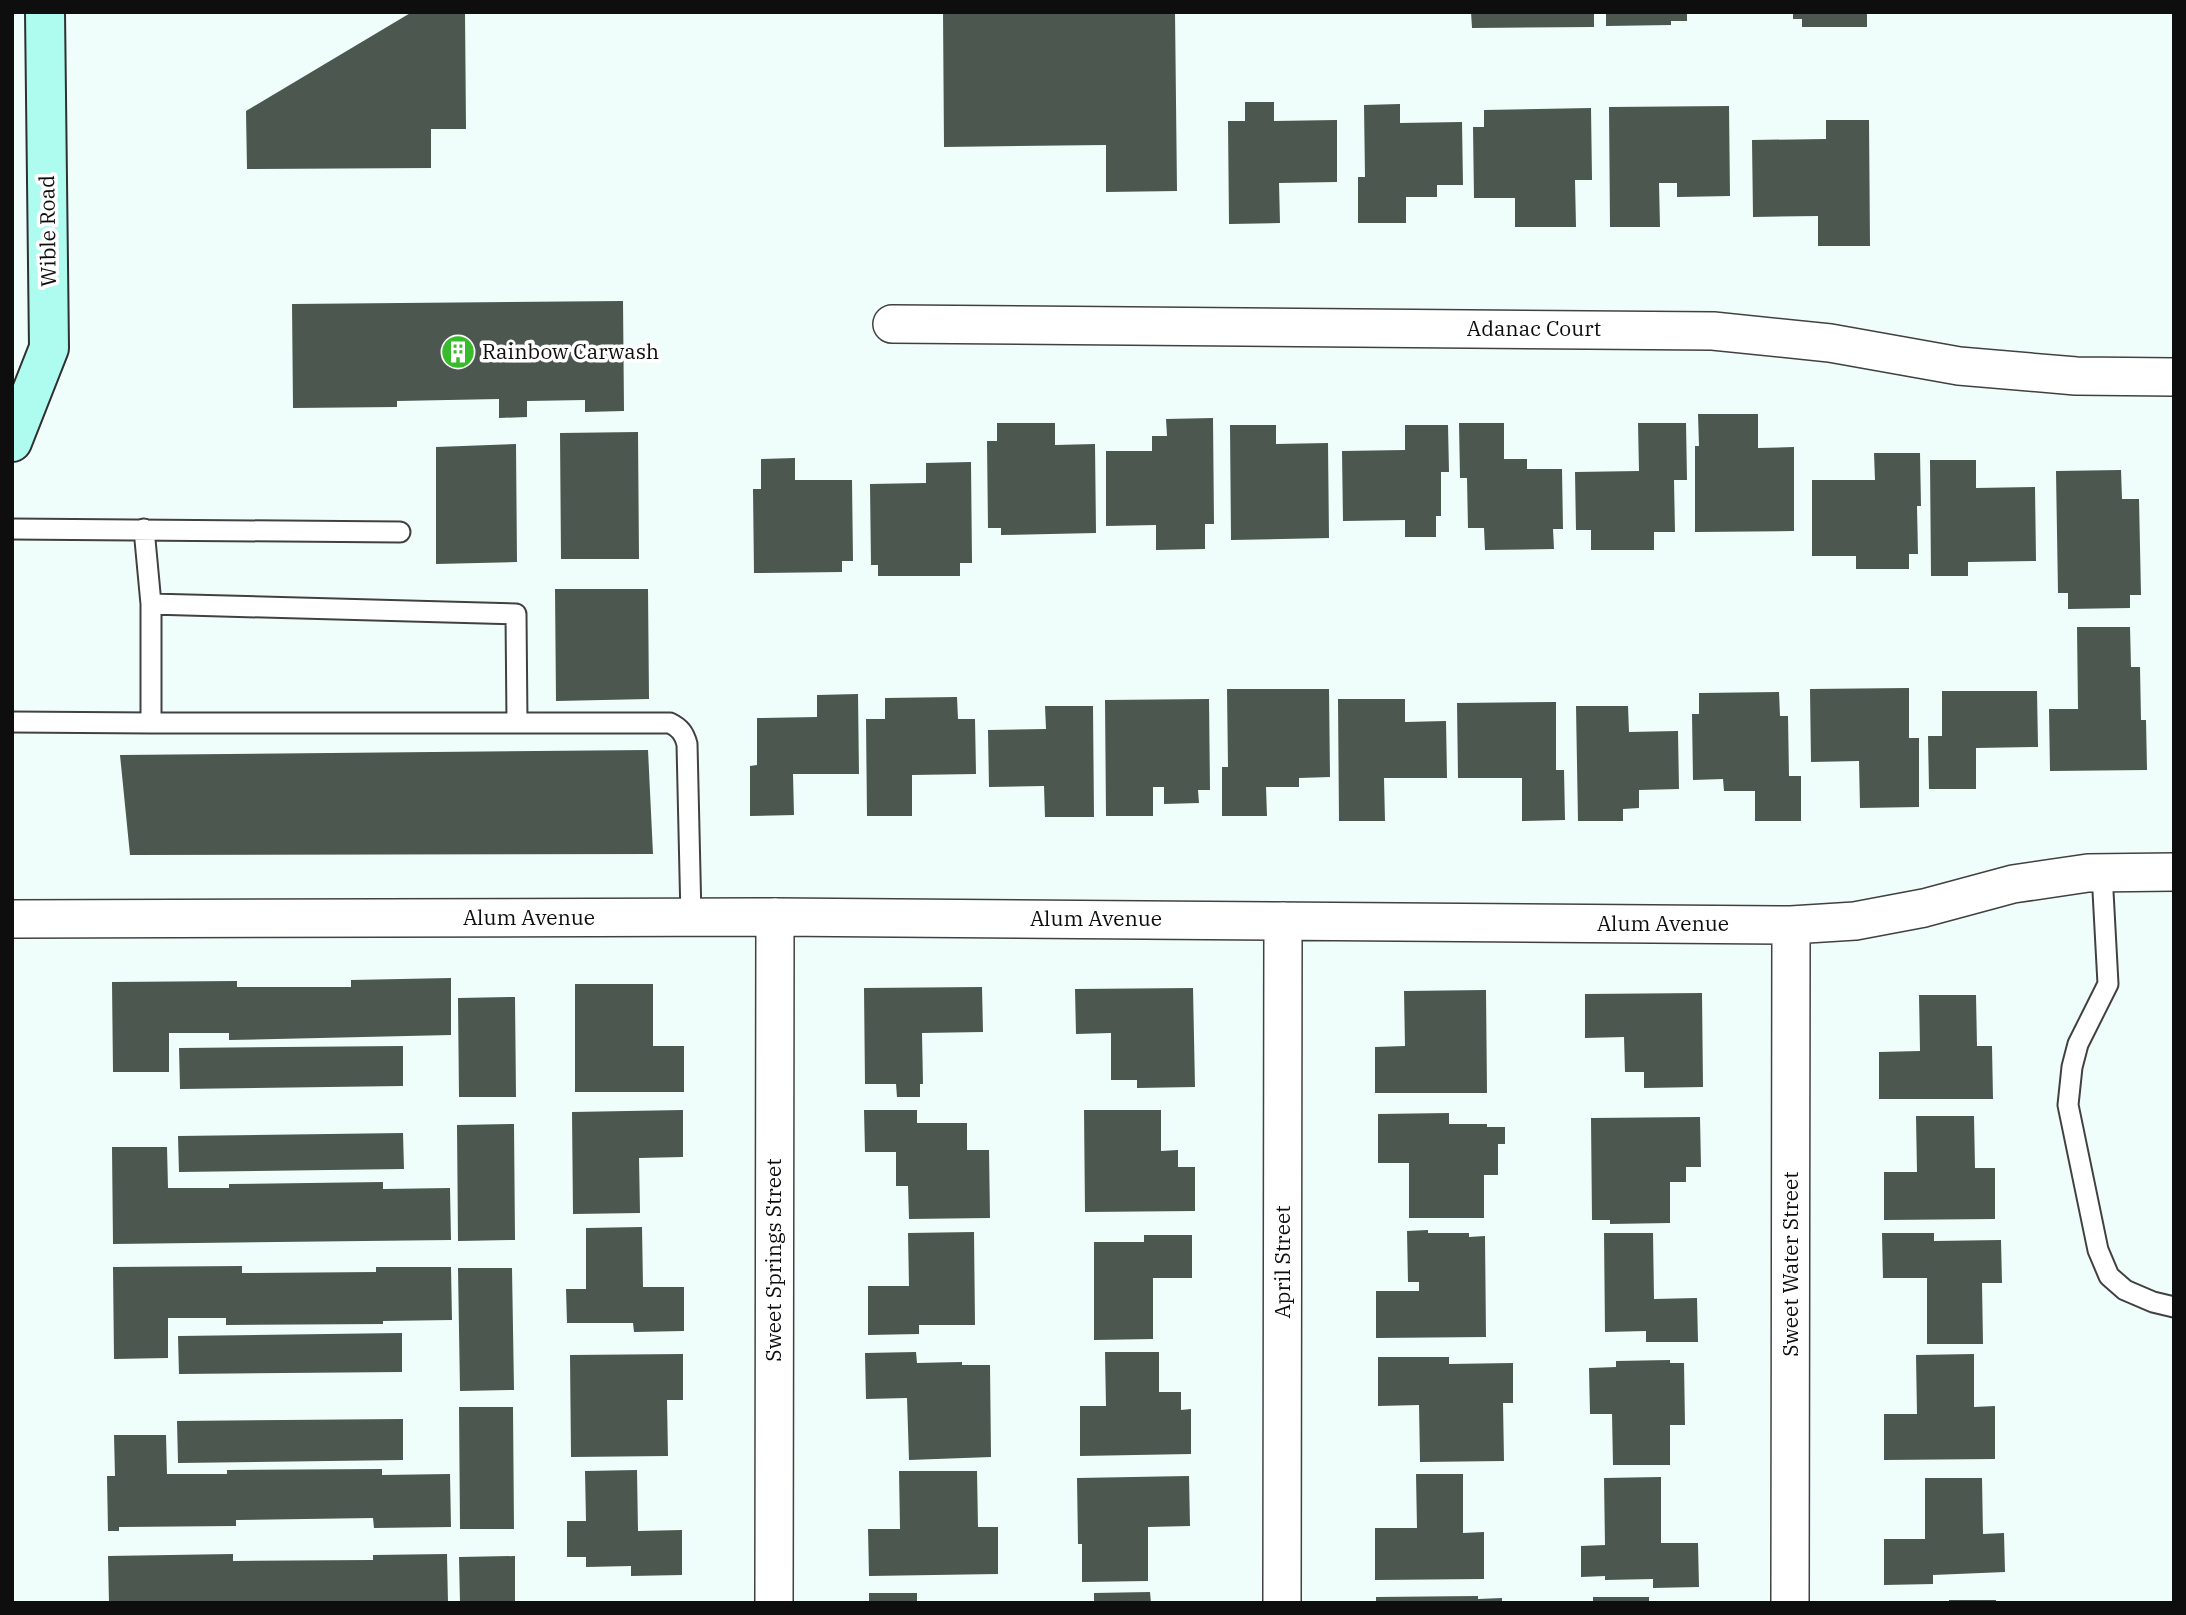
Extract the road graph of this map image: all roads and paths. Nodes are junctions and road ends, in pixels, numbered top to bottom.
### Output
1 (45, 12) edge
2 (892, 324) dead end
3 (2174, 377) edge
4 (12, 442) edge
5 (12, 529) edge
6 (144, 529) junction
7 (400, 532) dead end
8 (151, 604) junction
9 (12, 722) edge
10 (151, 723) junction
11 (517, 723) junction
12 (2174, 872) edge
13 (2102, 873) junction
14 (691, 917) junction
15 (775, 917) junction
16 (12, 919) edge
17 (1283, 920) junction
18 (1791, 925) junction
19 (2174, 1307) edge
20 (774, 1603) edge
21 (1282, 1603) edge
22 (1790, 1603) edge

1 - 4 street, Wible Road
2 - 3 street, Adanac Court
5 - 6 lane
6 - 7 lane
6 - 8 lane
8 - 10 lane
8 - 11 lane
9 - 10 lane
10 - 11 lane
11 - 14 lane
12 - 13 street, Alum Avenue
13 - 18 street, Alum Avenue
13 - 19 lane
14 - 15 street, Alum Avenue
14 - 16 street, Alum Avenue
15 - 17 street, Alum Avenue
15 - 20 street, Sweet Springs Street
17 - 18 street, Alum Avenue
17 - 21 street, April Street
18 - 22 street, Sweet Water Street

